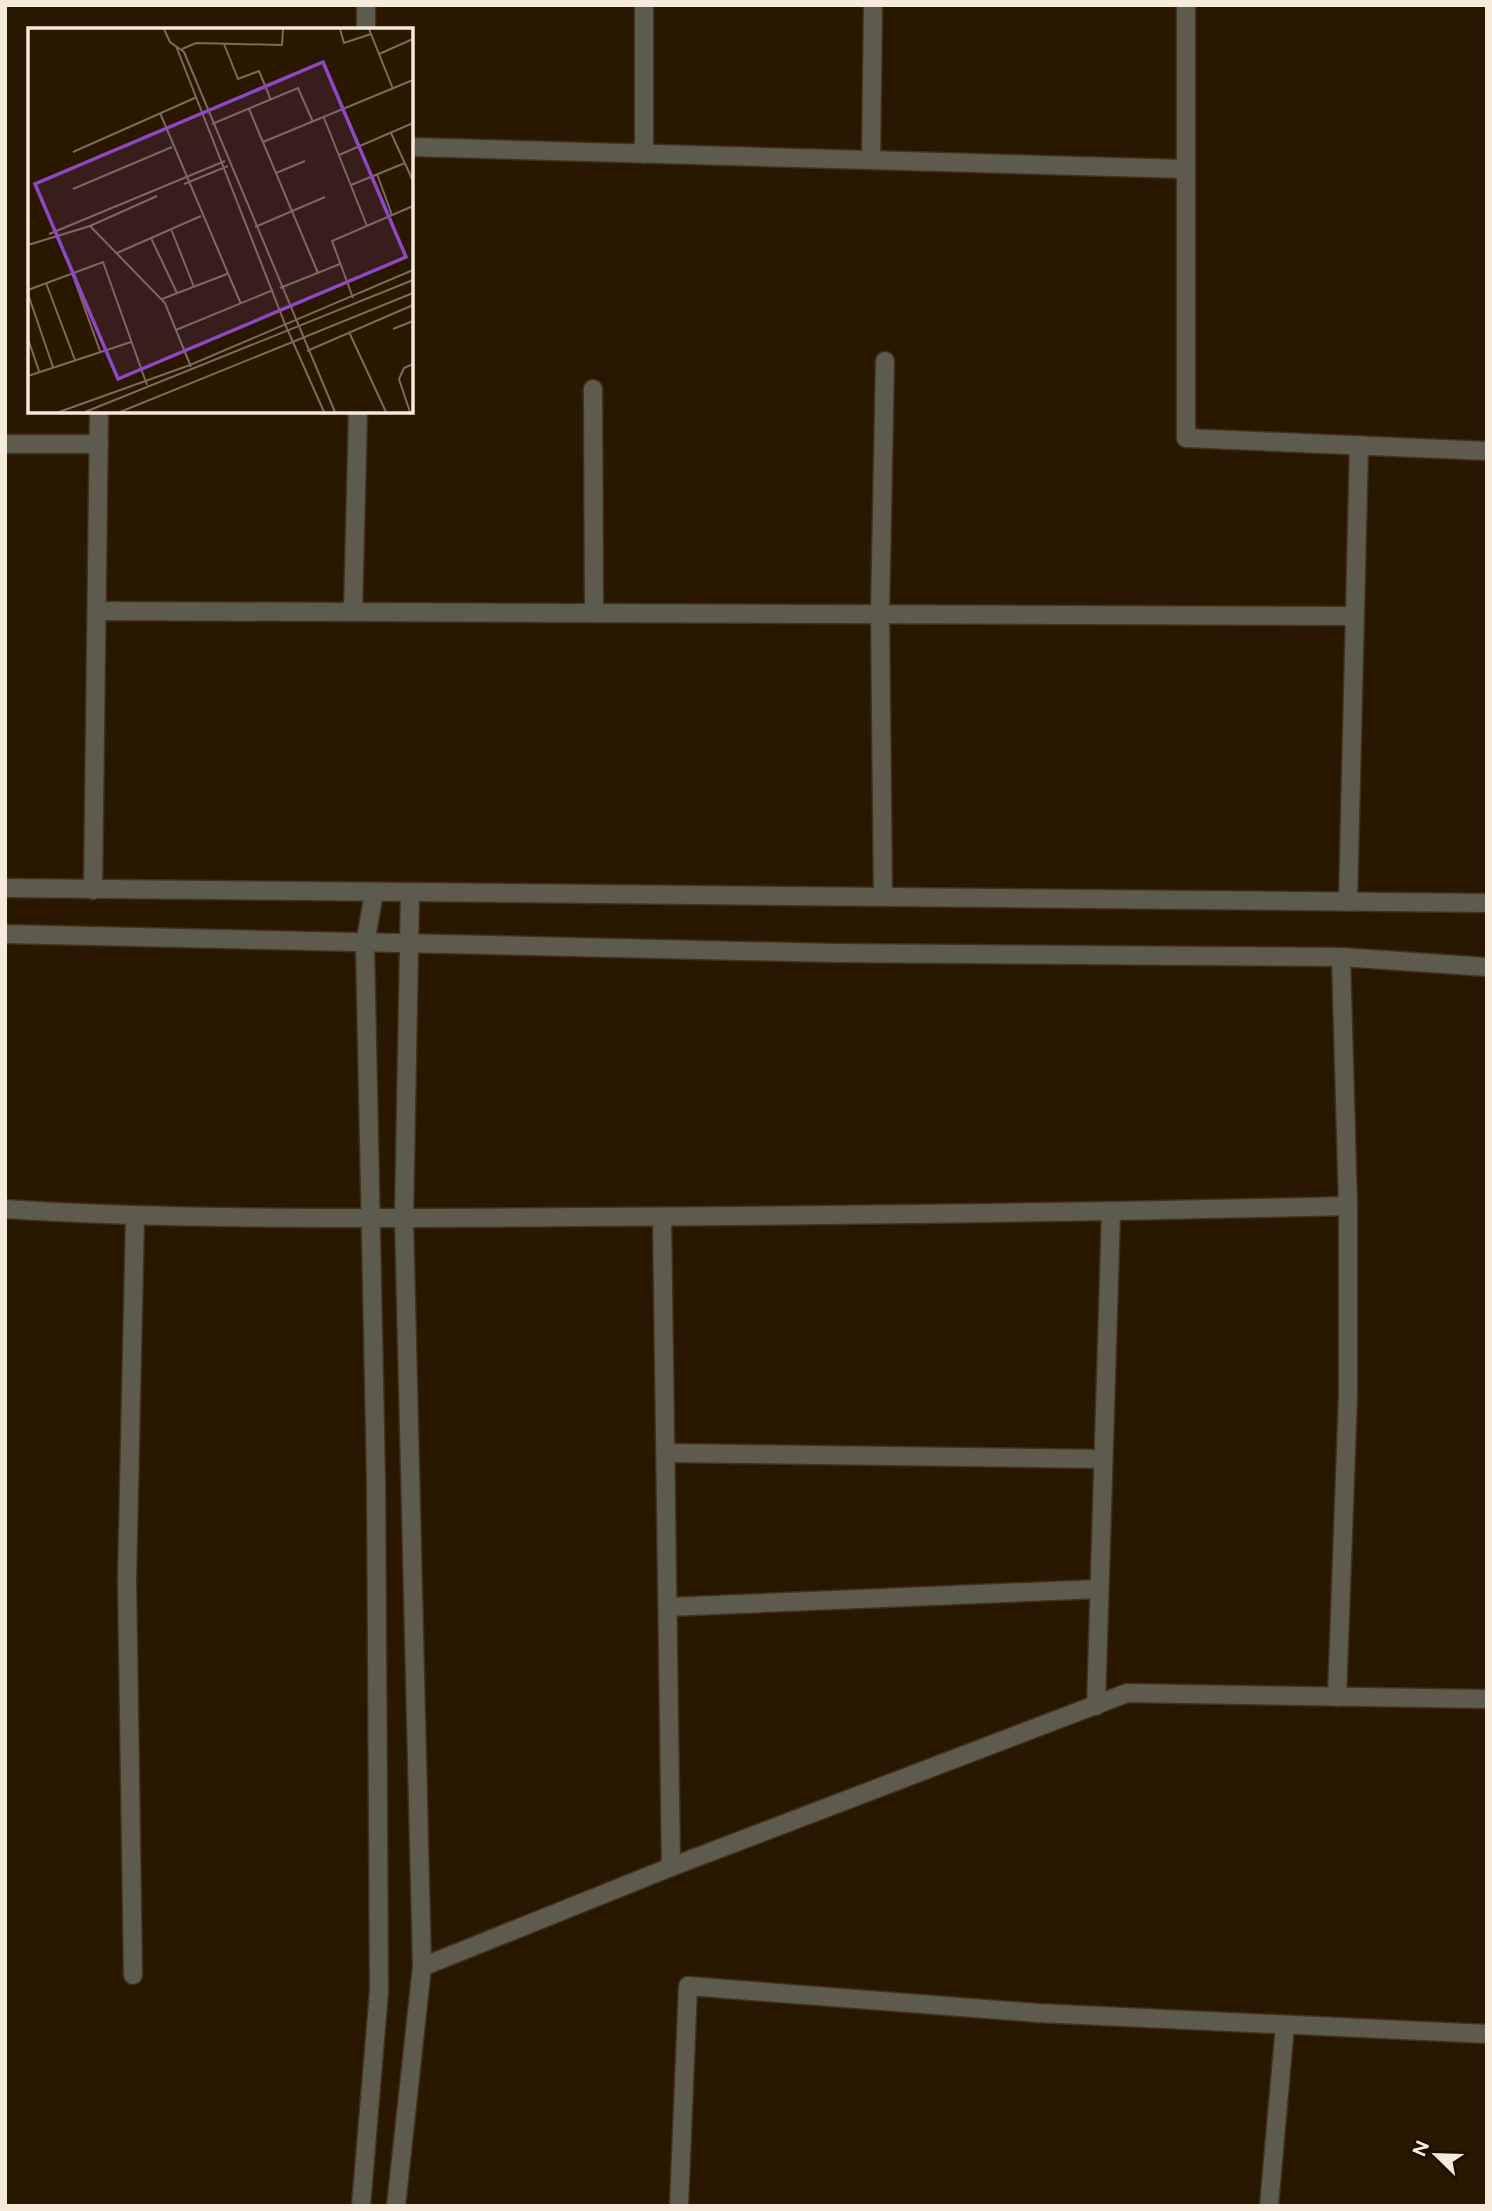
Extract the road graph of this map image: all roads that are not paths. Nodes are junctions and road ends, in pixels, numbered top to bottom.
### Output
1 (366, 5) edge
2 (644, 5) edge
3 (873, 5) edge
4 (1186, 5) edge
5 (366, 28) edge
6 (413, 147) edge
7 (644, 153) junction
8 (871, 160) junction
9 (1185, 169) junction
10 (886, 361) dead end
11 (593, 389) dead end
12 (99, 413) edge
13 (359, 413) edge
14 (5, 444) edge
15 (99, 444) junction
16 (1359, 445) junction
17 (1487, 451) edge
18 (97, 611) junction
19 (353, 612) junction
20 (594, 613) junction
21 (880, 614) junction
22 (1355, 616) junction
23 (5, 888) edge
24 (93, 890) junction
25 (374, 893) junction
26 (410, 893) junction
27 (883, 897) junction
28 (1348, 902) junction
29 (1487, 902) edge
30 (5, 934) edge
31 (410, 941) junction
32 (365, 944) junction
33 (1341, 957) junction
34 (1487, 967) edge
35 (1348, 1206) junction
36 (5, 1209) edge
37 (1111, 1212) junction
38 (135, 1217) junction
39 (662, 1217) junction
40 (371, 1218) junction
41 (404, 1218) junction
42 (666, 1453) junction
43 (1103, 1459) junction
44 (1099, 1589) junction
45 (668, 1607) junction
46 (1337, 1697) junction
47 (1487, 1699) edge
48 (1096, 1706) junction
49 (671, 1867) junction
50 (422, 1967) junction
51 (133, 1975) dead end
52 (1285, 2025) junction
53 (1487, 2034) edge
54 (361, 2206) edge
55 (396, 2206) edge
56 (679, 2206) edge
57 (1269, 2206) edge

1 - 5 street
2 - 7 street
3 - 8 street
4 - 9 street
6 - 7 street
7 - 8 street
8 - 9 street
9 - 16 street
10 - 21 street
11 - 20 street
12 - 15 street
13 - 19 street
14 - 15 street
15 - 18 street
16 - 17 street
16 - 22 street
18 - 19 street
18 - 24 street
19 - 20 street
20 - 21 street
21 - 22 street
21 - 27 street
22 - 28 street
23 - 24 street
24 - 25 street
25 - 26 street
25 - 32 street
26 - 27 street
26 - 31 street
27 - 28 street
28 - 29 street
30 - 32 street
31 - 32 street
31 - 33 street
31 - 41 street
32 - 40 street
33 - 34 street
33 - 35 street
35 - 37 street
35 - 46 street
36 - 38 street
37 - 39 street
37 - 43 street
38 - 40 street
38 - 51 street
39 - 41 street
39 - 42 street
40 - 41 street
40 - 54 street
41 - 50 street
42 - 43 street
42 - 45 street
43 - 44 street
44 - 45 street
44 - 48 street
45 - 49 street
46 - 47 street
46 - 48 street
48 - 49 street
49 - 50 street
50 - 55 street
52 - 53 street
52 - 56 street
52 - 57 street

